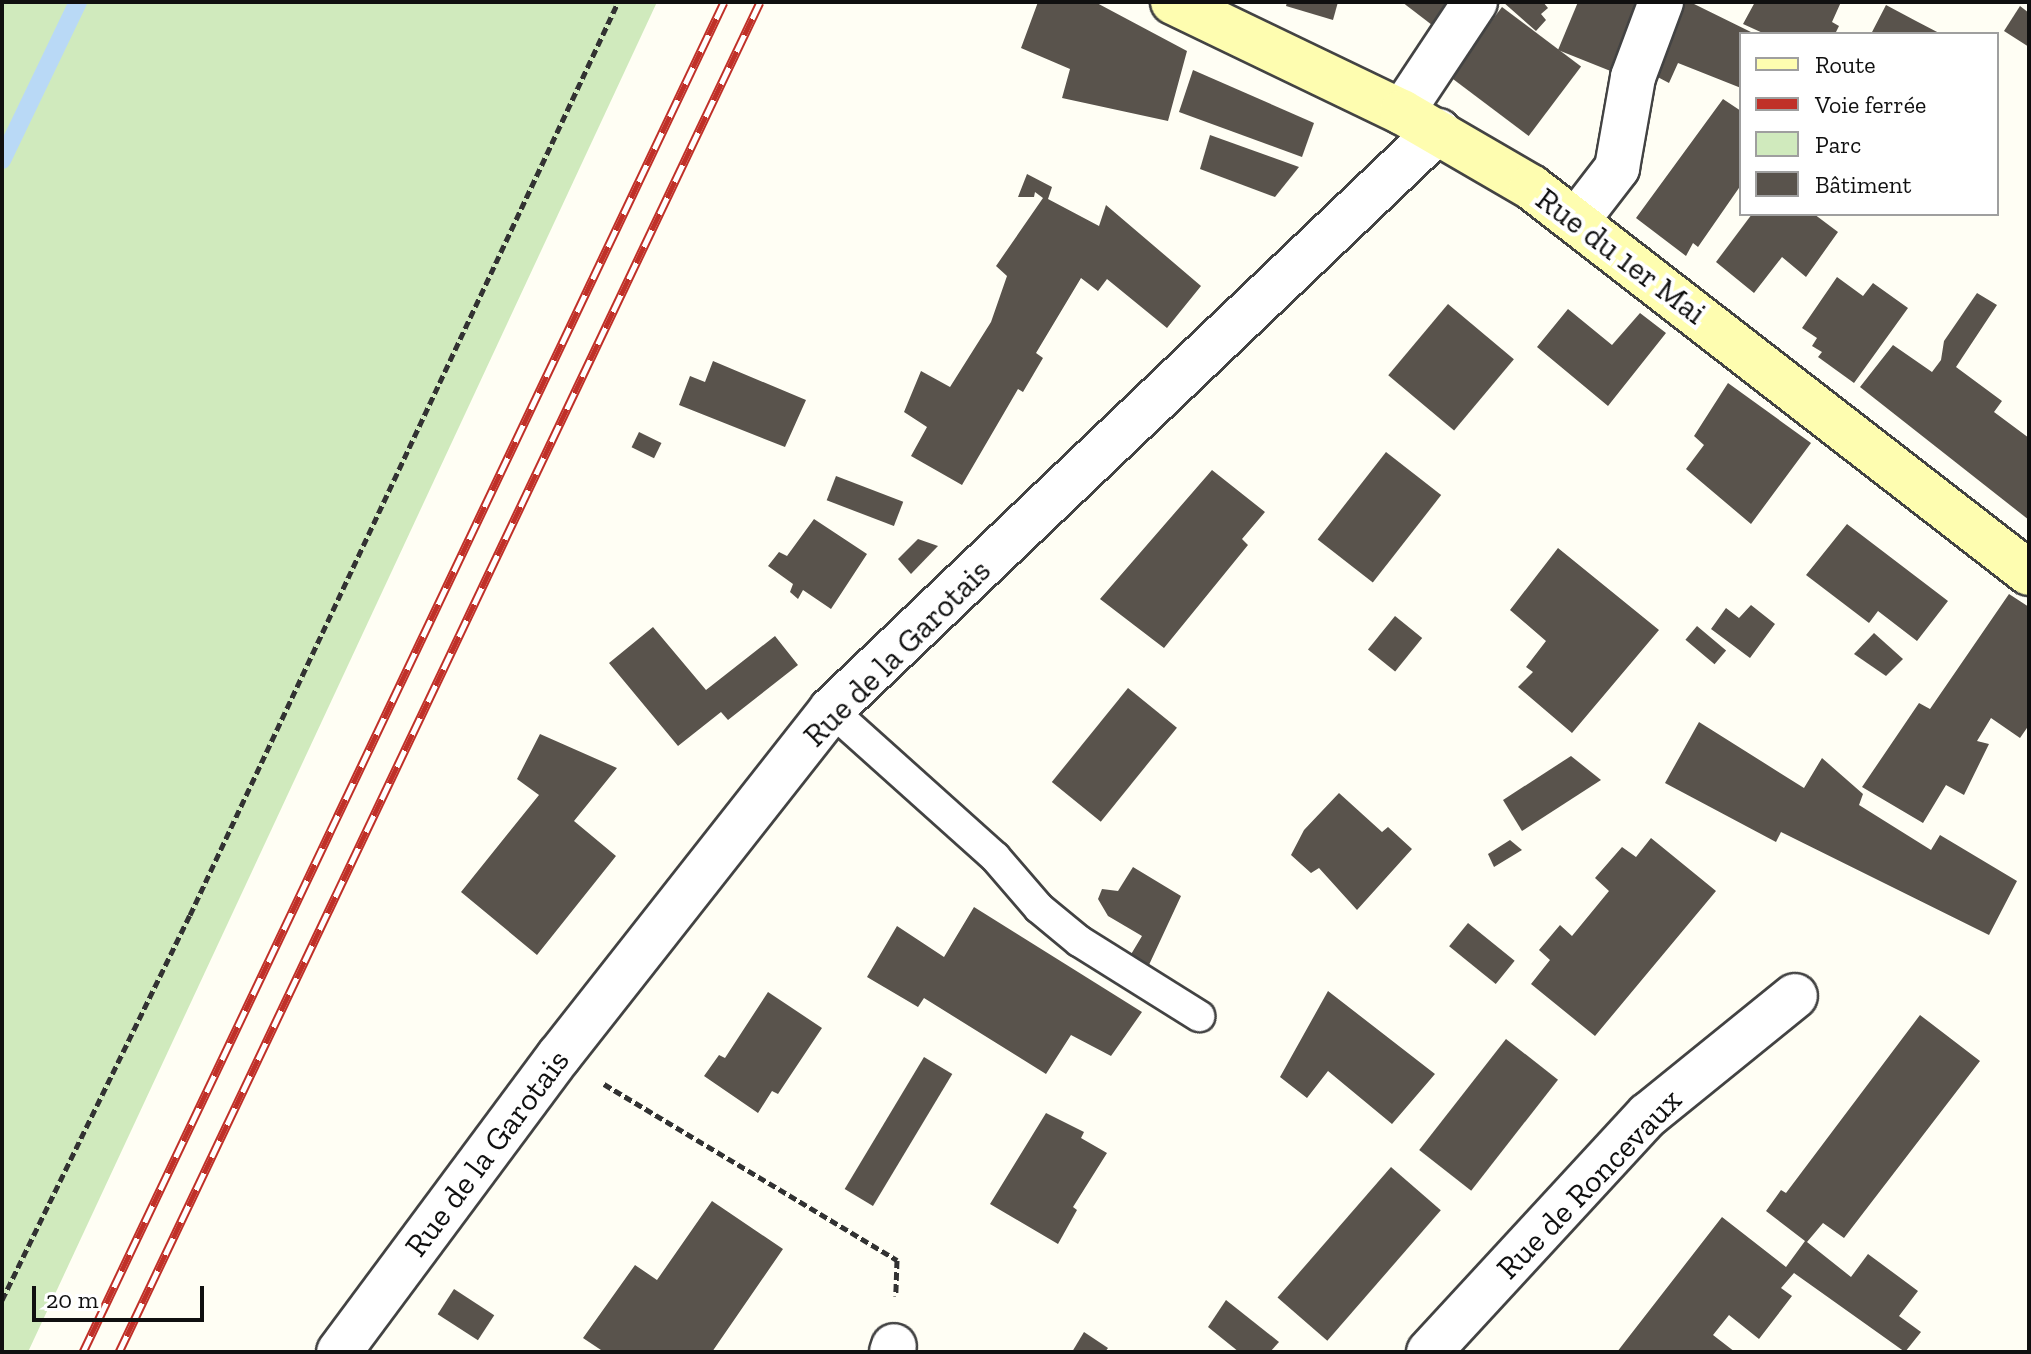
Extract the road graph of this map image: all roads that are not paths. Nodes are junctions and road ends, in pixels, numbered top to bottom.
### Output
1 (1173, 2) edge
2 (1475, 2) edge
3 (1661, 2) edge
4 (1420, 121) junction
5 (1577, 220) junction
6 (2029, 573) edge
7 (831, 710) junction
8 (1795, 996) dead end
9 (1199, 1016) dead end
10 (339, 1352) edge
11 (1429, 1352) edge

1 - 4 street, Rue du 1er Mai
2 - 4 street, Rue de la Garotais
3 - 5 street
4 - 5 street, Rue du 1er Mai
4 - 7 street, Rue de la Garotais
5 - 6 street, Rue du 1er Mai
7 - 9 lane
7 - 10 street, Rue de la Garotais
8 - 11 street, Rue de Roncevaux

